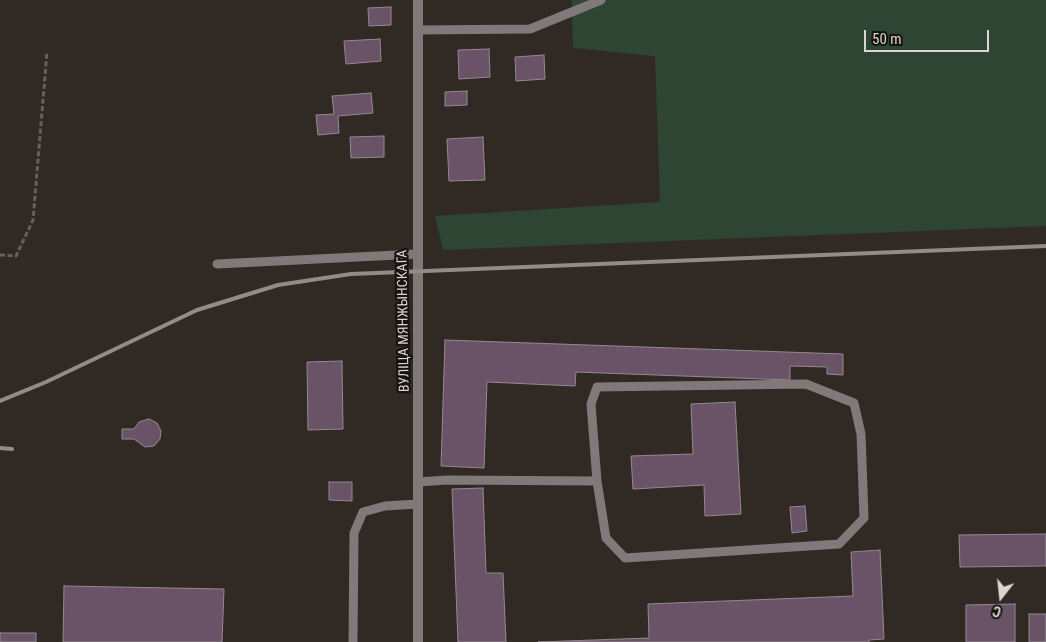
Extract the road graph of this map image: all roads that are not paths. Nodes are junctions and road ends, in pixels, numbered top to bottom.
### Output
1 (418, 0) edge
2 (602, 0) edge
3 (418, 30) junction
4 (417, 254) junction
5 (217, 264) dead end
6 (598, 481) junction
7 (418, 482) junction
8 (418, 504) junction
9 (353, 642) edge
10 (418, 642) edge

1 - 3 street, ВУЛІЦА МЯНЖЫНСКАГА
2 - 3 lane
3 - 4 street, ВУЛІЦА МЯНЖЫНСКАГА
4 - 5 lane
4 - 7 street, ВУЛІЦА МЯНЖЫНСКАГА
6 - 6 lane
6 - 7 lane
7 - 8 street, ВУЛІЦА МЯНЖЫНСКАГА
8 - 9 lane
8 - 10 street, ВУЛІЦА МЯНЖЫНСКАГА

